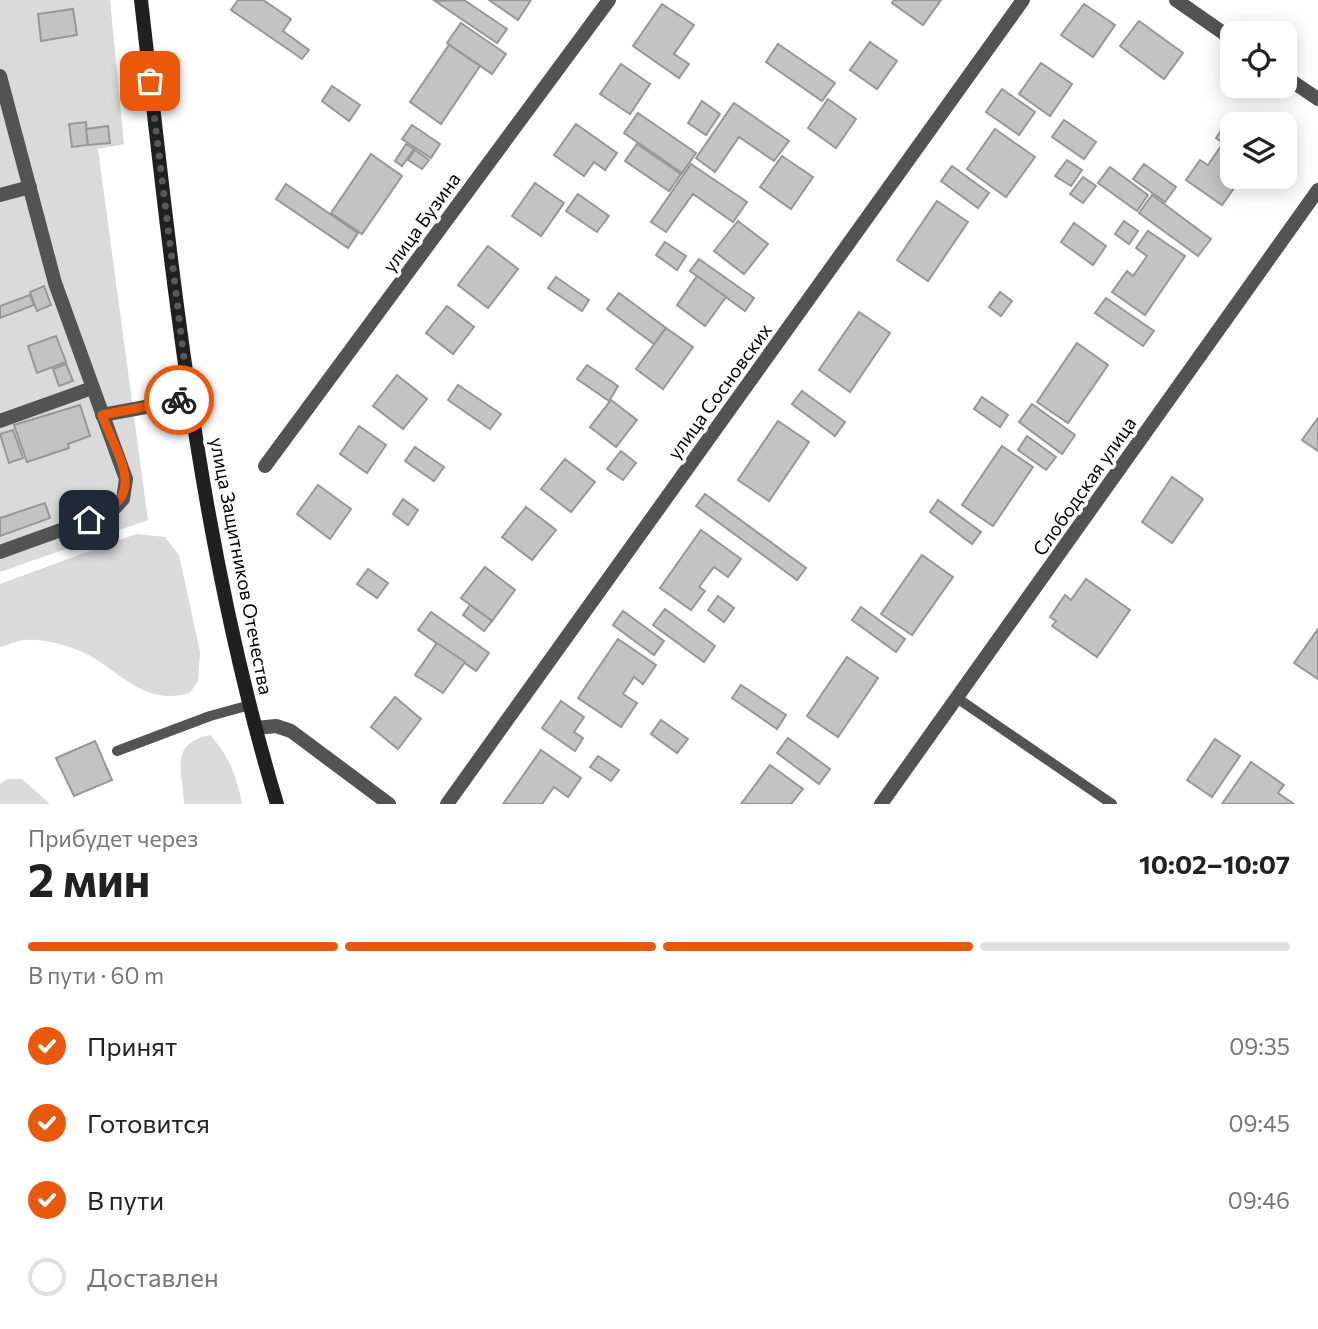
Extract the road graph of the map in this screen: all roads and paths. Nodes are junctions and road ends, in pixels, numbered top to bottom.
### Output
1 (141, 0) edge
2 (609, 0) edge
3 (1023, 0) edge
4 (1175, 0) edge
5 (1220, 31) edge
6 (0, 76) edge
7 (1297, 85) edge
8 (1318, 99) edge
9 (30, 187) junction
10 (1318, 190) edge
11 (0, 195) edge
12 (92, 388) junction
13 (189, 399) junction
14 (102, 415) junction
15 (0, 421) edge
16 (265, 466) dead end
17 (0, 552) edge
18 (957, 698) junction
19 (250, 705) junction
20 (256, 728) junction
21 (117, 751) dead end
22 (277, 804) edge
23 (389, 804) edge
24 (447, 804) edge
25 (881, 804) edge
26 (1112, 804) edge

1 - 13 main road, улица Защитников Отечества
2 - 16 street, улица Бузина
3 - 24 street, улица Сосновских
4 - 5 street
6 - 9 street
7 - 8 street
9 - 11 street
9 - 12 street
10 - 18 street, Слободская улица
12 - 14 street
12 - 15 street
13 - 14 street
13 - 19 main road, улица Защитников Отечества
14 - 17 street
18 - 25 street, Слободская улица
18 - 26 lane
19 - 20 main road, улица Защитников Отечества
19 - 21 lane
20 - 22 main road, улица Защитников Отечества
20 - 23 street

